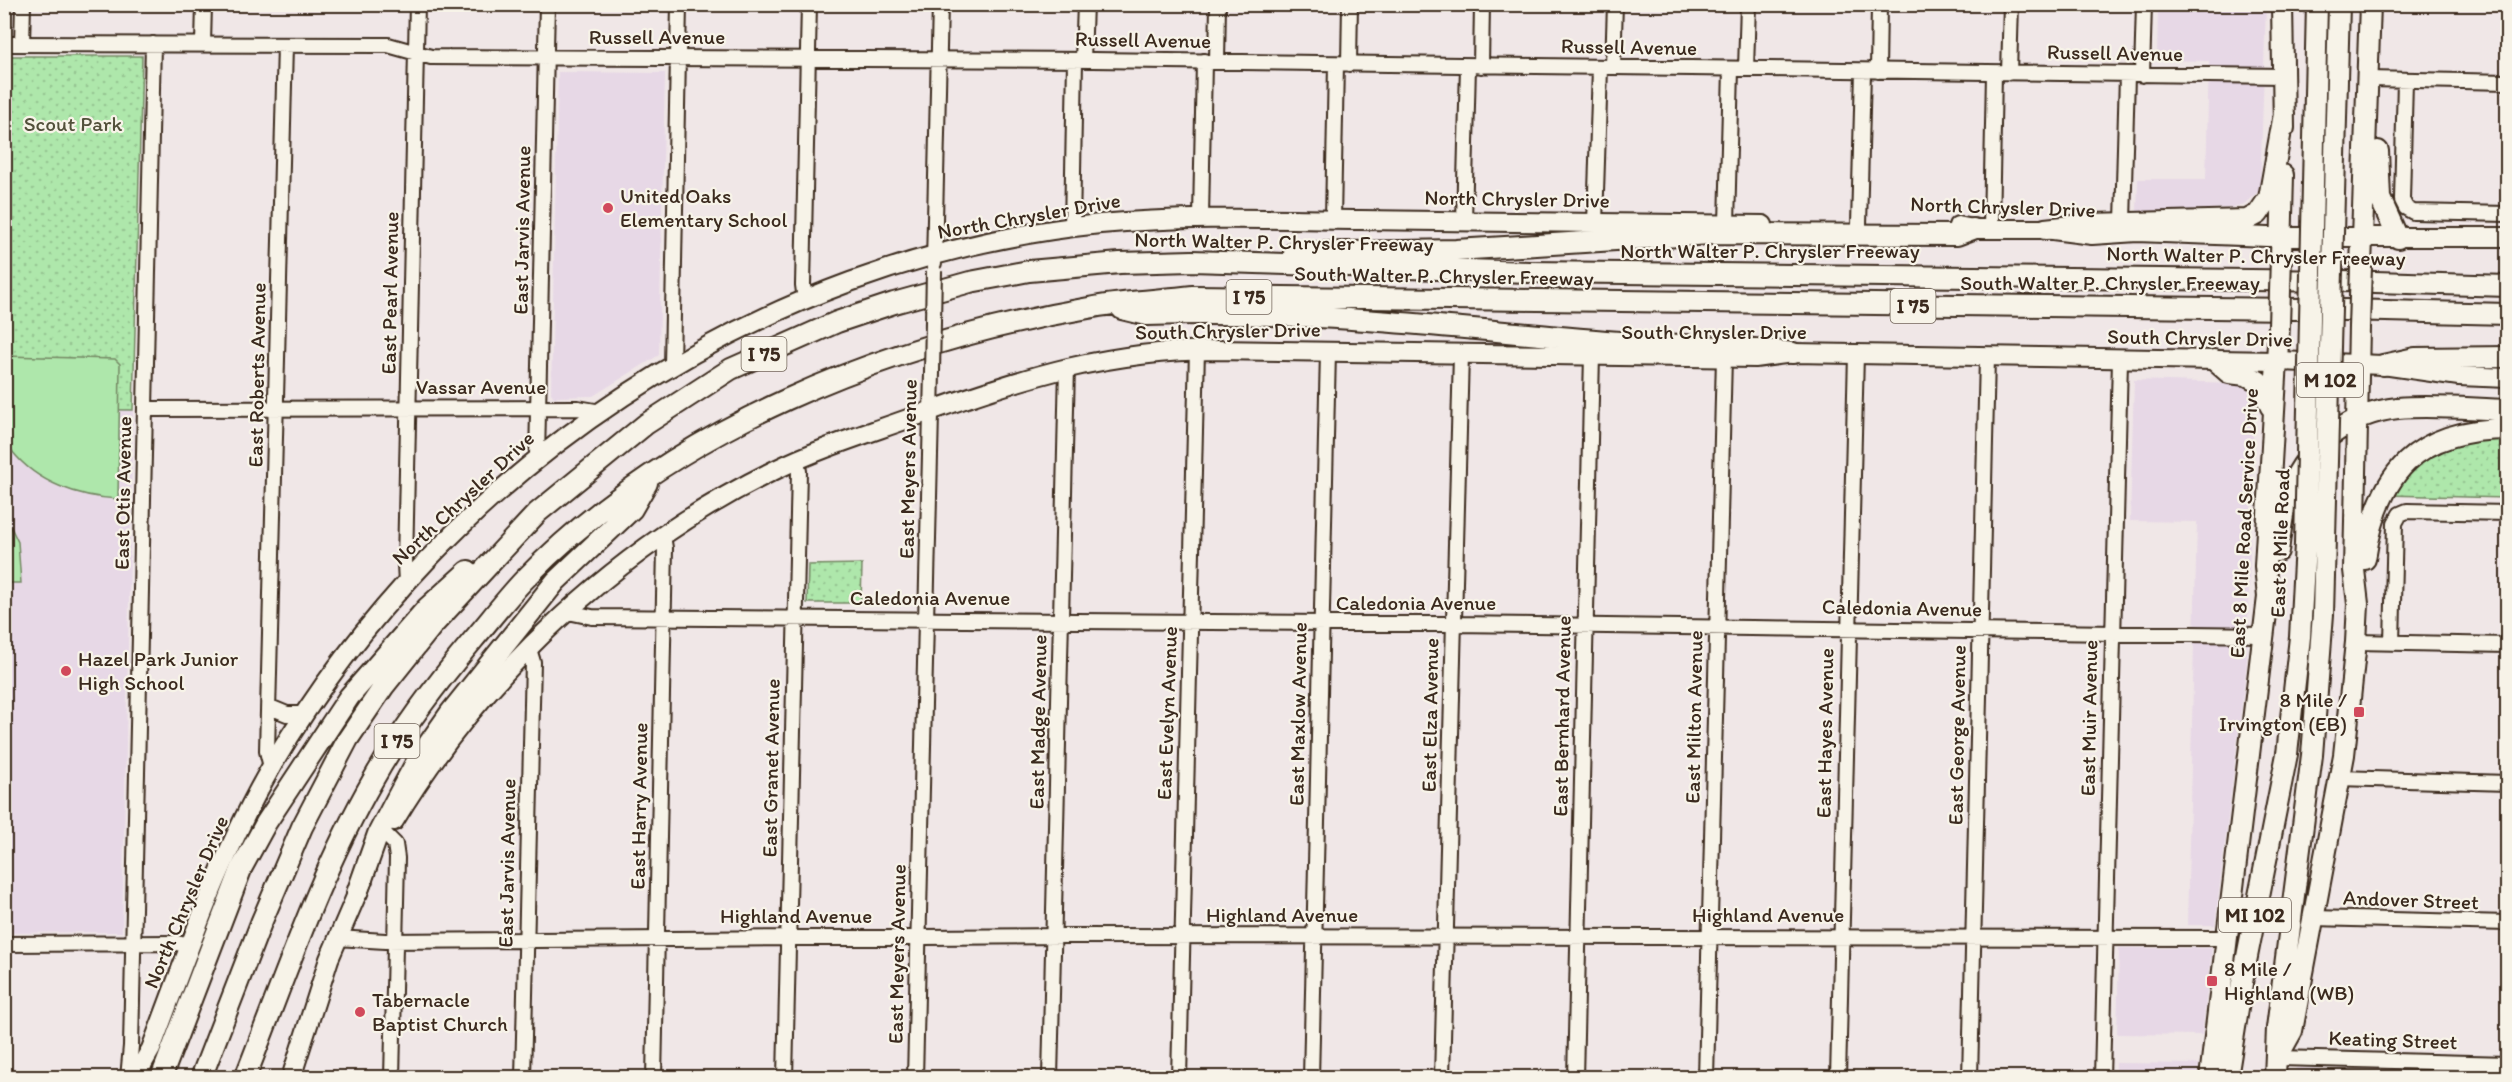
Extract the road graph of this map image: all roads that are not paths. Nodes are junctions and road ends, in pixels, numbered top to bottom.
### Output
1 (23, 4) edge
2 (204, 4) edge
3 (417, 4) edge
4 (547, 4) edge
5 (679, 4) edge
6 (809, 4) edge
7 (940, 4) edge
8 (1085, 4) edge
9 (1218, 4) edge
10 (1350, 4) edge
11 (1482, 4) edge
12 (1615, 4) edge
13 (1748, 4) edge
14 (1880, 4) edge
15 (2011, 4) edge
16 (2144, 4) edge
17 (2282, 4) edge
18 (2317, 4) edge
19 (2339, 4) edge
20 (2370, 4) edge
21 (4, 44) edge
22 (22, 44) junction
23 (153, 44) junction
24 (203, 44) junction
25 (285, 45) junction
26 (417, 55) junction
27 (546, 57) junction
28 (678, 58) junction
29 (808, 58) junction
30 (939, 58) junction
31 (1079, 60) junction
32 (1210, 62) junction
33 (1342, 64) junction
34 (1474, 66) junction
35 (1607, 68) junction
36 (1731, 69) junction
37 (1746, 69) junction
38 (1870, 71) junction
39 (1994, 73) junction
40 (2009, 73) junction
41 (2127, 75) junction
42 (2142, 75) junction
43 (2283, 76) junction
44 (2369, 79) junction
45 (2405, 80) junction
46 (2508, 82) edge
47 (2284, 114) junction
48 (2508, 214) edge
49 (1201, 218) junction
50 (1333, 219) junction
51 (1464, 221) junction
52 (1595, 223) junction
53 (1726, 224) junction
54 (1859, 225) junction
55 (1072, 228) junction
56 (2130, 228) junction
57 (1982, 229) junction
58 (2045, 229) joint
59 (2363, 237) junction
60 (2508, 237) edge
61 (2398, 238) junction
62 (2281, 247) junction
63 (1192, 261) junction
64 (934, 263) junction
65 (2508, 286) edge
66 (805, 300) junction
67 (1095, 307) junction
68 (2508, 314) edge
69 (1197, 350) junction
70 (1328, 352) junction
71 (1793, 353) junction
72 (1461, 354) junction
73 (1856, 354) junction
74 (1592, 355) junction
75 (1724, 357) junction
76 (1987, 357) junction
77 (2508, 357) edge
78 (2120, 360) junction
79 (2214, 360) junction
80 (2276, 361) junction
81 (2359, 364) junction
82 (672, 365) junction
83 (2383, 365) junction
84 (1067, 367) junction
85 (2508, 378) edge
86 (536, 408) junction
87 (146, 409) junction
88 (277, 409) junction
89 (408, 409) junction
90 (2508, 410) edge
91 (931, 411) junction
92 (601, 412) junction
93 (2273, 412) junction
94 (2357, 420) junction
95 (2508, 429) edge
96 (537, 457) junction
97 (796, 460) junction
98 (651, 476) junction
99 (537, 513) junction
100 (2508, 513) edge
101 (663, 536) junction
102 (406, 582) junction
103 (2268, 597) junction
104 (2358, 609) junction
105 (568, 612) junction
106 (664, 618) junction
107 (795, 619) junction
108 (926, 619) junction
109 (1061, 620) junction
110 (1191, 621) junction
111 (1322, 624) junction
112 (1454, 624) junction
113 (1585, 626) junction
114 (1717, 627) junction
115 (1849, 629) junction
116 (1981, 630) junction
117 (2112, 632) junction
118 (2265, 635) junction
119 (2356, 642) junction
120 (2392, 643) junction
121 (2508, 645) edge
122 (529, 650) junction
123 (270, 707) junction
124 (305, 714) junction
125 (2287, 754) joint
126 (2312, 755) joint
127 (271, 767) junction
128 (2338, 778) junction
129 (2508, 783) edge
130 (386, 835) junction
131 (357, 892) junction
132 (2313, 918) junction
133 (2508, 923) edge
134 (1446, 935) junction
135 (1054, 936) junction
136 (1182, 936) junction
137 (1314, 936) junction
138 (1578, 936) junction
139 (1709, 936) junction
140 (1841, 936) junction
141 (919, 937) junction
142 (1973, 937) junction
143 (2105, 937) junction
144 (337, 938) junction
145 (788, 938) junction
146 (2226, 938) junction
147 (657, 939) junction
148 (526, 940) junction
149 (396, 941) junction
150 (133, 943) junction
151 (4, 944) edge
152 (189, 946) junction
153 (144, 1063) edge
154 (2508, 1064) edge
155 (2276, 1068) edge
156 (128, 1077) edge
157 (161, 1077) edge
158 (201, 1077) edge
159 (245, 1077) edge
160 (291, 1077) edge
161 (392, 1077) edge
162 (523, 1077) edge
163 (654, 1077) edge
164 (784, 1077) edge
165 (915, 1077) edge
166 (1050, 1077) edge
167 (1179, 1077) edge
168 (1311, 1077) edge
169 (1442, 1077) edge
170 (1575, 1077) edge
171 (1706, 1077) edge
172 (1838, 1077) edge
173 (1970, 1077) edge
174 (2102, 1077) edge
175 (2210, 1077) edge
176 (2227, 1077) edge

1 - 22 street
2 - 24 street
3 - 26 street, East Pearl Avenue
4 - 27 street, East Jarvis Avenue
5 - 28 street
6 - 29 street
7 - 30 street, East Meyers Avenue
8 - 31 street
9 - 32 street
10 - 33 street
11 - 34 street
12 - 35 street
13 - 37 street
14 - 38 street
15 - 40 street
16 - 42 street
17 - 43 highway, East 8 Mile Road Service Drive
18 - 125 highway, East 8 Mile Road / M 102, bridge
19 - 126 highway, M 102, bridge
20 - 44 highway
21 - 22 street, Russell Avenue
22 - 23 street, Russell Avenue
23 - 24 street, Russell Avenue
23 - 87 street, East Otis Avenue
24 - 25 street, Russell Avenue
25 - 26 street, Russell Avenue
25 - 88 street, East Roberts Avenue
26 - 27 street, Russell Avenue
26 - 89 street, East Pearl Avenue
27 - 28 street, Russell Avenue
27 - 86 street, East Jarvis Avenue
28 - 29 street, Russell Avenue
28 - 82 street
29 - 30 street, Russell Avenue
29 - 66 street
30 - 31 street, Russell Avenue
30 - 64 street, East Meyers Avenue
31 - 32 street, Russell Avenue
31 - 55 street
32 - 33 street, Russell Avenue
32 - 49 street
33 - 34 street, Russell Avenue
33 - 50 street
34 - 35 street, Russell Avenue
34 - 51 street
35 - 36 street, Russell Avenue
35 - 52 street
36 - 37 street, Russell Avenue
36 - 53 street
37 - 38 street, Russell Avenue
38 - 39 street, Russell Avenue
38 - 54 street
39 - 40 street, Russell Avenue
39 - 57 street
40 - 41 street, Russell Avenue
41 - 42 street, Russell Avenue
41 - 56 street
42 - 43 street, Russell Avenue
43 - 47 highway, East 8 Mile Road Service Drive
44 - 45 street
44 - 59 highway
44 - 61 highway
45 - 46 street
45 - 48 street
47 - 56 highway
47 - 62 highway, East 8 Mile Road Service Drive
49 - 50 main road, North Chrysler Drive
49 - 55 main road, North Chrysler Drive
50 - 51 main road, North Chrysler Drive
51 - 52 main road, North Chrysler Drive
52 - 53 main road, North Chrysler Drive
53 - 54 main road, North Chrysler Drive
54 - 57 main road, North Chrysler Drive
55 - 64 main road, North Chrysler Drive
56 - 58 highway
56 - 62 main road
57 - 58 main road, North Chrysler Drive
57 - 63 highway
59 - 61 main road
59 - 62 main road
59 - 81 highway, bridge
60 - 61 main road
62 - 80 highway, East 8 Mile Road Service Drive, bridge
63 - 65 highway, North Walter P. Chrysler Freeway / I 75
63 - 99 highway, North Walter P. Chrysler Freeway / I 75
64 - 66 main road, North Chrysler Drive
64 - 91 street, East Meyers Avenue, bridge
66 - 82 main road, North Chrysler Drive
67 - 68 highway, South Walter P. Chrysler Freeway / I 75
67 - 71 highway
67 - 98 highway, South Walter P. Chrysler Freeway / I 75
69 - 70 main road, South Chrysler Drive
69 - 84 main road, South Chrysler Drive
69 - 110 street, East Evelyn Avenue
70 - 72 main road, South Chrysler Drive
70 - 111 street, East Maxlow Avenue
71 - 73 main road, South Chrysler Drive
71 - 75 main road, South Chrysler Drive
72 - 74 main road, South Chrysler Drive
72 - 112 street, East Elza Avenue
73 - 76 main road, South Chrysler Drive
73 - 115 street, East Hayes Avenue
74 - 75 main road, South Chrysler Drive
74 - 113 street, East Bernhard Avenue
75 - 114 street, East Milton Avenue
76 - 78 main road, South Chrysler Drive
76 - 116 street, East George Avenue
77 - 83 highway
78 - 79 main road, South Chrysler Drive
78 - 117 street, East Muir Avenue
79 - 80 main road, South Chrysler Drive
79 - 93 highway
80 - 81 main road, South Chrysler Drive
80 - 93 highway, East 8 Mile Road Service Drive
81 - 83 main road, South Chrysler Drive
81 - 94 highway
82 - 92 main road, North Chrysler Drive
83 - 85 main road, South Chrysler Drive
84 - 91 main road, South Chrysler Drive
84 - 109 street, East Madge Avenue
86 - 89 street, Vassar Avenue
86 - 92 street, Vassar Avenue
86 - 96 street, East Jarvis Avenue
87 - 88 street, Vassar Avenue
87 - 150 street, East Otis Avenue
88 - 89 street, Vassar Avenue
88 - 123 street, East Roberts Avenue
89 - 102 street, East Pearl Avenue
90 - 94 highway
91 - 97 main road, South Chrysler Drive
91 - 108 street, East Meyers Avenue
92 - 96 main road, North Chrysler Drive
93 - 103 highway, East 8 Mile Road Service Drive
94 - 103 highway
94 - 104 highway
95 - 104 highway
96 - 102 main road, North Chrysler Drive
97 - 101 main road, South Chrysler Drive
97 - 107 street, East Granet Avenue
98 - 131 highway
98 - 159 highway, South Walter P. Chrysler Freeway / I 75
99 - 157 highway
99 - 158 highway, North Walter P. Chrysler Freeway / I 75
100 - 120 street
101 - 105 main road, South Chrysler Drive
101 - 106 street, East Harry Avenue
102 - 124 main road, North Chrysler Drive
103 - 118 highway, East 8 Mile Road Service Drive
104 - 119 highway
105 - 106 street, Caledonia Avenue
105 - 122 main road, South Chrysler Drive
106 - 107 street, Caledonia Avenue
106 - 147 street, East Harry Avenue
107 - 108 street, Caledonia Avenue
107 - 145 street, East Granet Avenue
108 - 109 street, Caledonia Avenue
108 - 141 street, East Meyers Avenue
109 - 110 street, Caledonia Avenue
109 - 135 street, East Madge Avenue
110 - 111 street, Caledonia Avenue
110 - 136 street, East Evelyn Avenue
111 - 112 street, Caledonia Avenue
111 - 137 street, East Maxlow Avenue
112 - 113 street, Caledonia Avenue
112 - 134 street, East Elza Avenue
113 - 114 street, Caledonia Avenue
113 - 138 street, East Bernhard Avenue
114 - 115 street, Caledonia Avenue
114 - 139 street, East Milton Avenue
115 - 116 street, Caledonia Avenue
115 - 140 street, East Hayes Avenue
116 - 117 street, Caledonia Avenue
116 - 142 street, East George Avenue
117 - 118 street, Caledonia Avenue
117 - 143 street, East Muir Avenue
118 - 146 highway, East 8 Mile Road Service Drive
119 - 120 street
119 - 128 highway
120 - 121 street
122 - 130 main road, South Chrysler Drive
122 - 148 street, East Jarvis Avenue
123 - 124 street
123 - 127 street, East Roberts Avenue
124 - 127 main road, North Chrysler Drive
125 - 176 highway, East 8 Mile Road / MI 102
126 - 155 highway, MI 102
127 - 152 main road, North Chrysler Drive
128 - 129 street
128 - 132 highway
130 - 131 main road, South Chrysler Drive
130 - 149 street
131 - 144 main road, South Chrysler Drive
132 - 133 street, Andover Street
132 - 155 highway
134 - 137 street, Highland Avenue
134 - 138 street, Highland Avenue
134 - 169 street, East Elza Avenue
135 - 136 street, Highland Avenue
135 - 141 street, Highland Avenue
135 - 166 street, East Madge Avenue
136 - 137 street, Highland Avenue
136 - 167 street, East Evelyn Avenue
137 - 168 street, East Maxlow Avenue
138 - 139 street, Highland Avenue
138 - 170 street, East Bernhard Avenue
139 - 140 street, Highland Avenue
139 - 171 street, East Milton Avenue
140 - 142 street, Highland Avenue
140 - 172 street, East Hayes Avenue
141 - 145 street, Highland Avenue
141 - 165 street, East Meyers Avenue
142 - 143 street, Highland Avenue
142 - 173 street, East George Avenue
143 - 146 street, Highland Avenue
143 - 174 street, East Muir Avenue
144 - 149 street, Highland Avenue
144 - 160 main road, South Chrysler Drive
145 - 147 street, Highland Avenue
145 - 164 street, East Granet Avenue
146 - 175 highway, East 8 Mile Road Service Drive
147 - 148 street, Highland Avenue
147 - 163 street, East Harry Avenue
148 - 149 street, Highland Avenue
148 - 162 street, East Jarvis Avenue
149 - 161 street
150 - 151 street
150 - 152 street
150 - 153 street
150 - 156 street
152 - 153 main road, North Chrysler Drive
153 - 156 street
154 - 155 street, Keating Street

